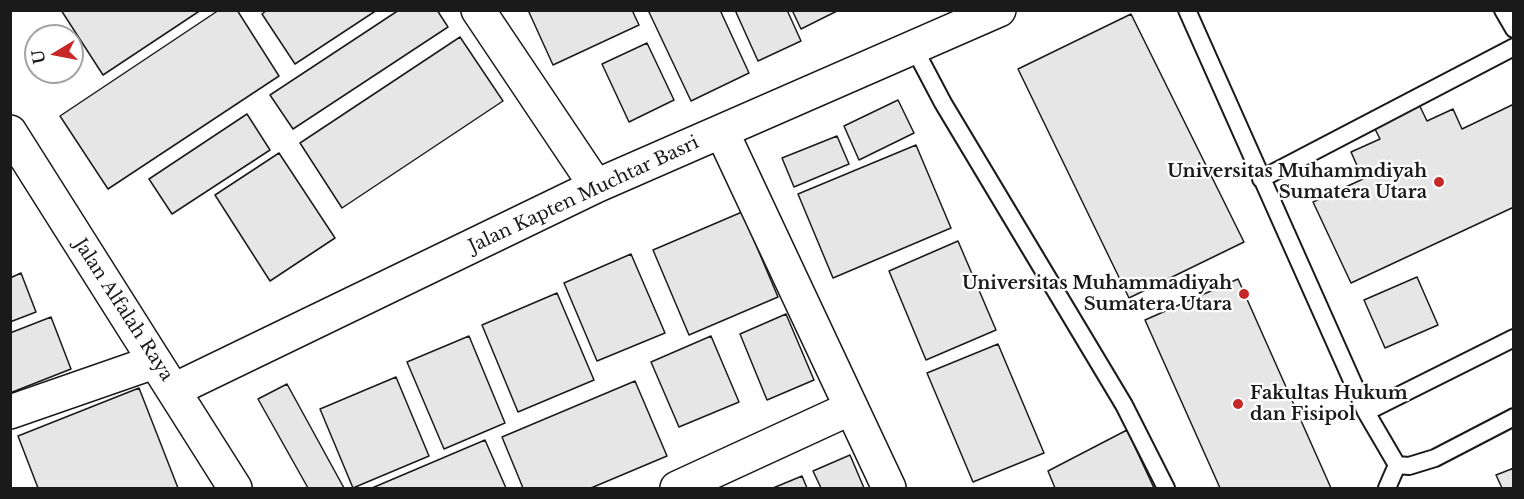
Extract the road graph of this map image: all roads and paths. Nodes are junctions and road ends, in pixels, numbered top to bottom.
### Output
1 (478, 10) edge
2 (999, 10) edge
3 (1187, 10) edge
4 (1503, 10) edge
5 (1514, 29) edge
6 (1514, 47) edge
7 (915, 48) junction
8 (10, 132) edge
9 (722, 132) junction
10 (1261, 179) junction
11 (596, 186) junction
12 (1514, 338) edge
13 (154, 362) junction
14 (174, 390) junction
15 (851, 408) junction
16 (10, 412) edge
17 (1366, 412) junction
18 (1514, 417) edge
19 (1397, 465) junction
20 (235, 489) edge
21 (677, 489) edge
22 (889, 489) edge
23 (1166, 489) edge
24 (1388, 489) edge

1 - 11 street
2 - 7 street, Jalan Kapten Muchtar Basri
3 - 10 lane
4 - 5 lane
6 - 10 lane
7 - 9 street, Jalan Kapten Muchtar Basri
7 - 23 lane
8 - 13 street, Jalan Alfalah Raya
9 - 11 street, Jalan Kapten Muchtar Basri
9 - 15 street
10 - 17 lane
11 - 14 street, Jalan Kapten Muchtar Basri
12 - 17 lane
13 - 14 street, Jalan Alfalah Raya
13 - 16 street
14 - 20 street, Jalan Alfalah Raya
15 - 21 street
15 - 22 street
17 - 19 lane
18 - 19 lane
19 - 24 lane

